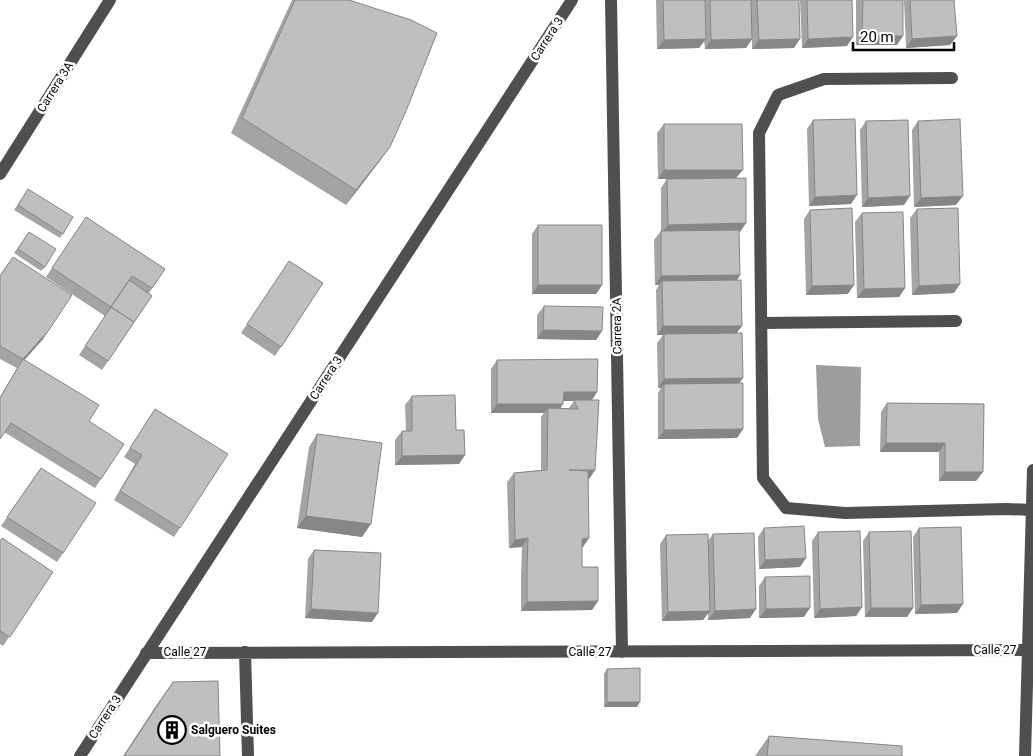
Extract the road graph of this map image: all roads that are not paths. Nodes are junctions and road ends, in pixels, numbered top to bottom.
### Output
1 (110, 0) edge
2 (572, 0) edge
3 (611, 0) edge
4 (952, 78) dead end
5 (0, 174) edge
6 (956, 321) dead end
7 (761, 323) junction
8 (1033, 470) edge
9 (1032, 510) edge
10 (1030, 650) edge
11 (245, 652) junction
12 (622, 652) junction
13 (146, 653) junction
14 (80, 756) edge
15 (248, 756) edge
16 (1025, 756) edge

1 - 5 street, Carrera 3A
2 - 13 street, Carrera 3
3 - 12 street, Carrera 2A
4 - 7 street
6 - 7 street
7 - 9 street
8 - 9 street
9 - 10 street
10 - 12 street, Calle 27
10 - 16 street
11 - 12 street, Calle 27
11 - 13 street, Calle 27
11 - 15 street
13 - 14 street, Carrera 3

